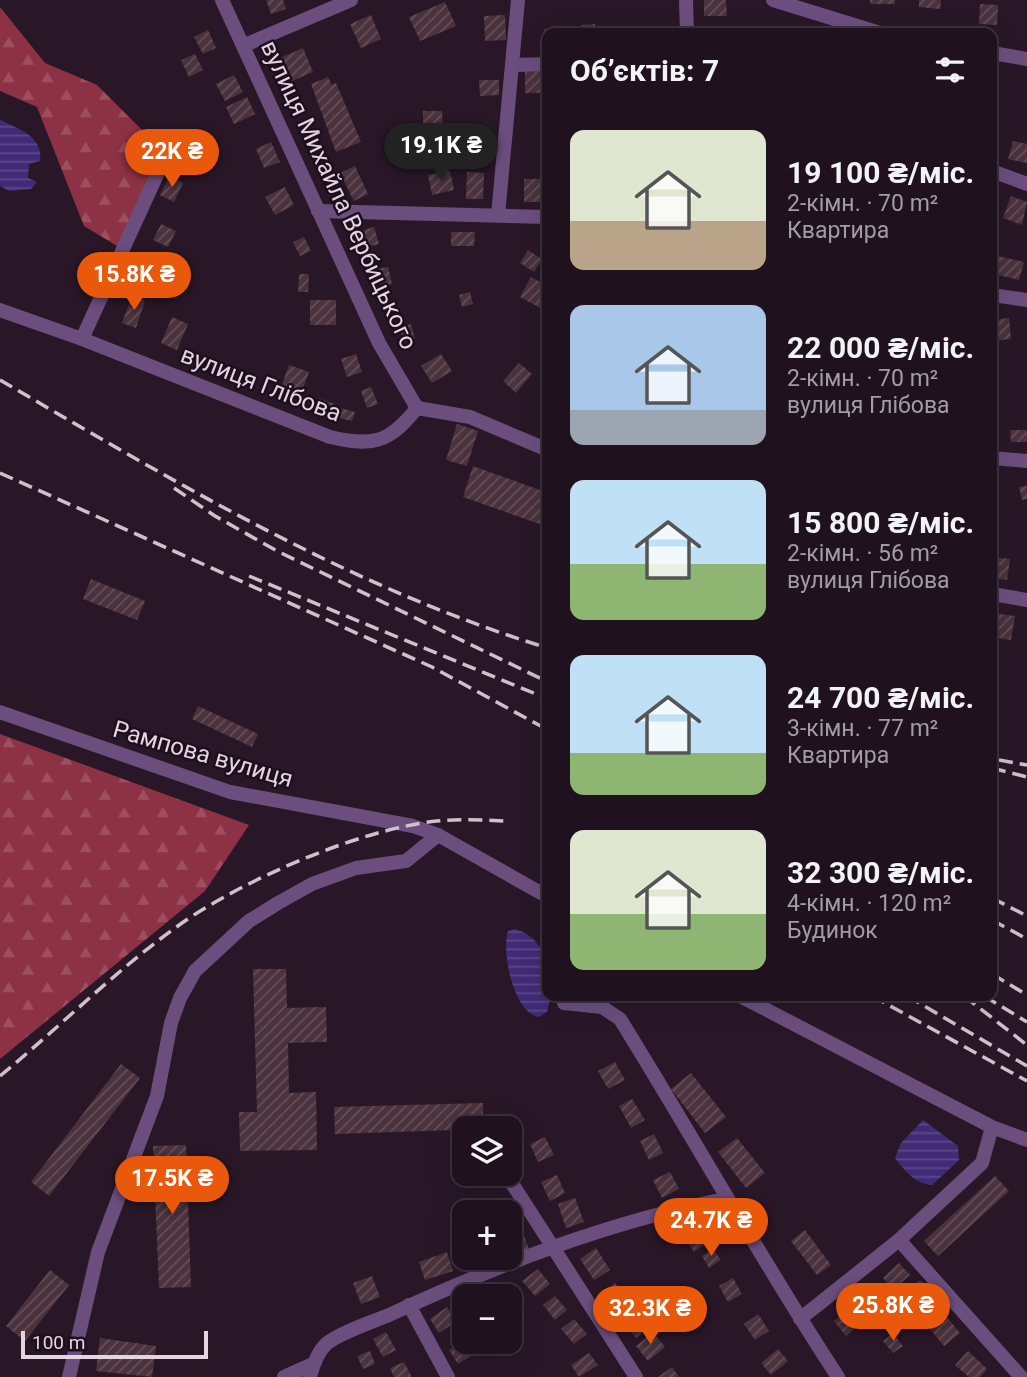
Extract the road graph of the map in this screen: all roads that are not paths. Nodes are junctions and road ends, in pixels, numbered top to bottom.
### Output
1 (222, 0) edge
2 (351, 0) edge
3 (518, 0) edge
4 (686, 0) edge
5 (773, 0) edge
6 (687, 28) edge
7 (864, 28) edge
8 (245, 45) junction
9 (997, 54) edge
10 (1027, 59) edge
11 (542, 64) edge
12 (513, 65) junction
13 (160, 168) dead end
14 (997, 173) edge
15 (1027, 184) edge
16 (318, 211) junction
17 (498, 215) junction
18 (542, 216) edge
19 (997, 296) edge
20 (1027, 300) edge
21 (0, 310) edge
22 (82, 339) junction
23 (417, 408) junction
24 (542, 447) edge
25 (997, 458) edge
26 (1027, 461) edge
27 (997, 595) edge
28 (1027, 600) edge
29 (0, 712) edge
30 (438, 835) junction
31 (542, 894) edge
32 (750, 1001) edge
33 (564, 1003) dead end
34 (992, 1127) junction
35 (1027, 1140) edge
36 (513, 1186) edge
37 (725, 1199) junction
38 (900, 1240) junction
39 (550, 1247) junction
40 (409, 1305) junction
41 (800, 1319) junction
42 (312, 1371) edge
43 (69, 1377) edge
44 (284, 1377) edge
45 (448, 1377) edge
46 (636, 1377) edge
47 (838, 1377) edge
48 (1021, 1377) edge

1 - 8 street, вулиця Михайла Вербицького
2 - 8 street
3 - 12 street
4 - 6 street
5 - 7 street
8 - 16 street, вулиця Михайла Вербицького
9 - 10 street
11 - 12 street
12 - 17 street
13 - 22 street
14 - 15 street
16 - 17 street
16 - 23 street, вулиця Михайла Вербицького
17 - 18 street
19 - 20 street
21 - 22 street, вулиця Глібова
22 - 23 street, вулиця Глібова
23 - 24 street
25 - 26 street
27 - 28 street
29 - 30 street, Рампова вулиця
30 - 31 street, Рампова вулиця
30 - 43 street
32 - 34 street
33 - 37 street
34 - 35 street
34 - 38 street
36 - 39 street
37 - 39 street
37 - 41 street
38 - 41 street
38 - 48 street
39 - 40 street
39 - 46 street
40 - 42 street
40 - 45 street
41 - 47 street
42 - 44 street

